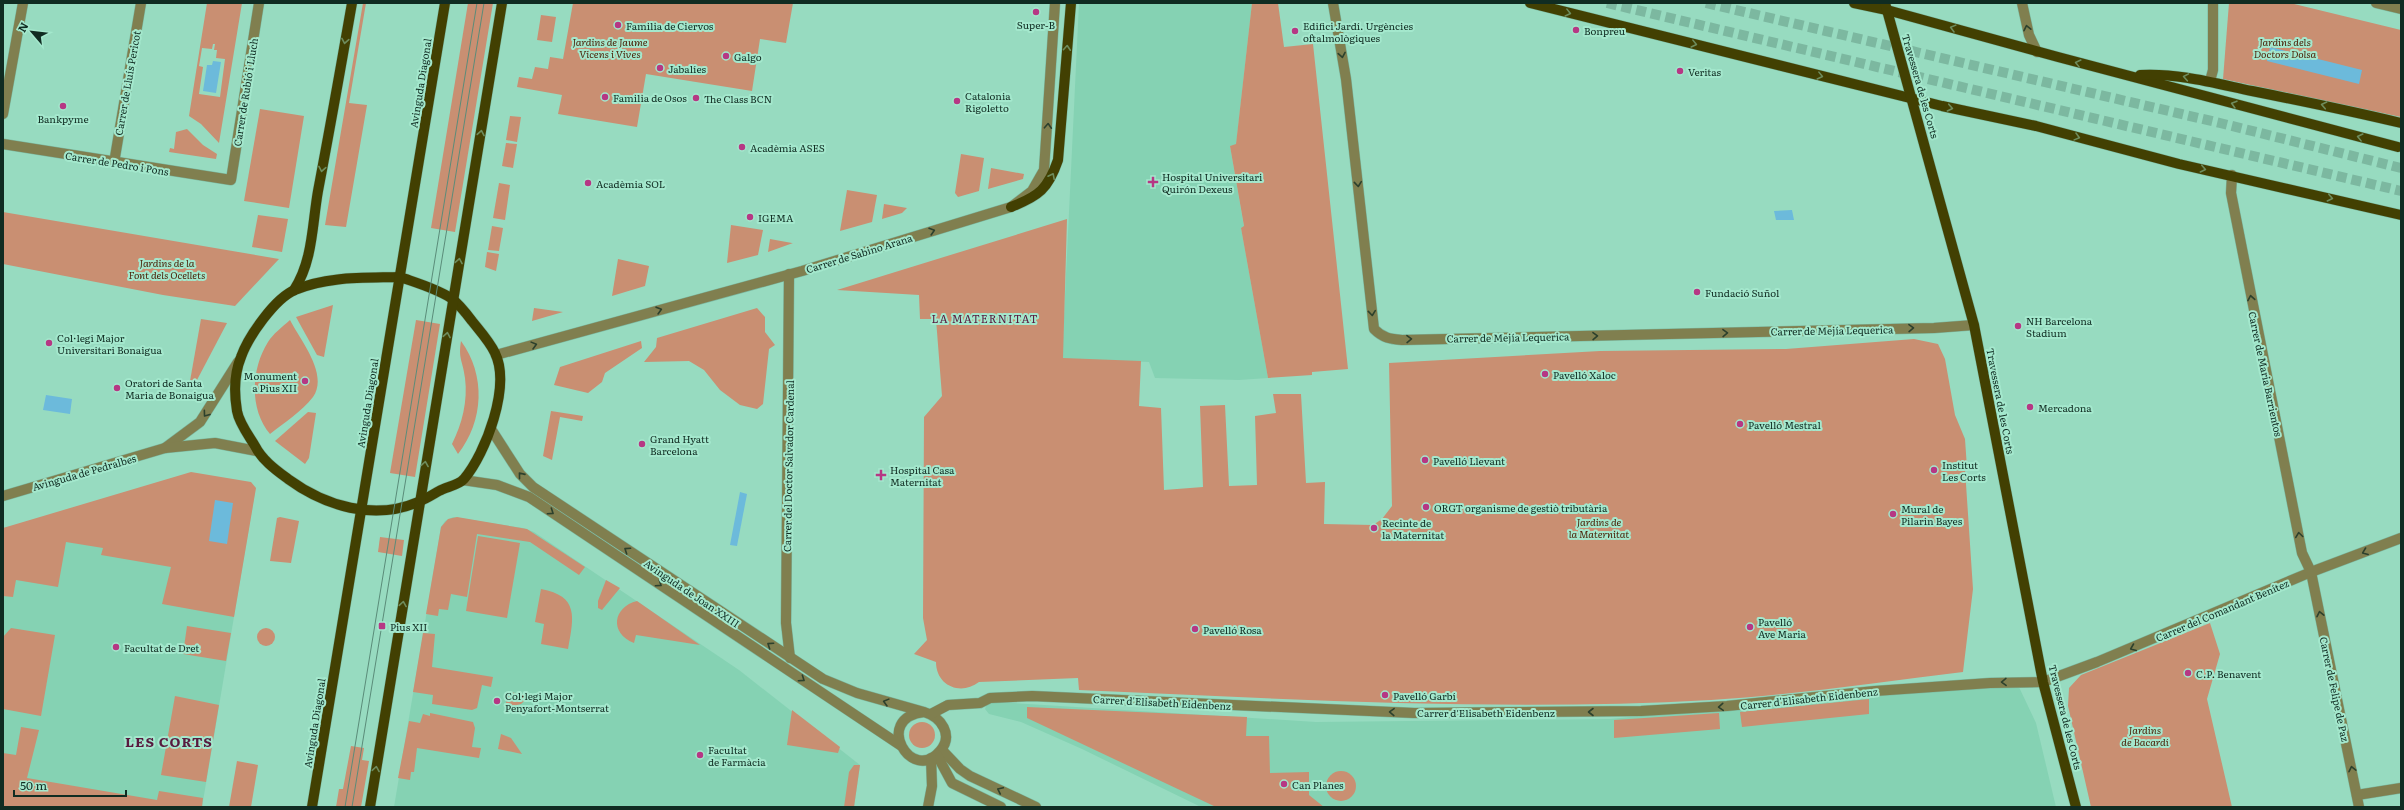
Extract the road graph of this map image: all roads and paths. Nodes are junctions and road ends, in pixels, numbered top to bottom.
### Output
1 (23, 3) edge
2 (140, 3) edge
3 (259, 3) edge
4 (352, 3) edge
5 (445, 3) edge
6 (502, 3) edge
7 (1055, 3) edge
8 (1071, 3) edge
9 (1333, 3) edge
10 (1530, 3) edge
11 (1854, 3) edge
12 (2022, 3) edge
13 (2213, 3) edge
14 (2376, 3) edge
15 (1886, 6) edge
16 (2401, 9) edge
17 (2037, 52) junction
18 (2133, 76) junction
19 (2210, 81) junction
20 (1912, 99) junction
21 (3, 114) edge
22 (2401, 123) edge
23 (3, 144) edge
24 (2398, 147) dead end
25 (114, 163) junction
26 (2232, 175) junction
27 (231, 180) joint
28 (1011, 207) junction
29 (2401, 215) edge
30 (789, 274) junction
31 (400, 277) junction
32 (294, 290) junction
33 (453, 299) junction
34 (1974, 325) junction
35 (496, 355) junction
36 (241, 356) junction
37 (492, 429) junction
38 (165, 448) junction
39 (257, 451) junction
40 (463, 480) junction
41 (3, 496) edge
42 (419, 502) junction
43 (361, 510) junction
44 (2401, 538) edge
45 (2311, 572) junction
46 (790, 658) junction
47 (2043, 682) junction
48 (927, 713) junction
49 (900, 745) junction
50 (936, 754) junction
51 (2401, 788) edge
52 (2357, 795) junction
53 (312, 807) edge
54 (370, 807) edge
55 (928, 807) edge
56 (1000, 807) edge
57 (1036, 807) edge
58 (2076, 807) edge
59 (2359, 807) edge

1 - 21 street
2 - 25 street, Carrer de Lluís Pericot
3 - 27 street, Carrer de Rubió i Lluch
4 -> 32 main road
5 - 31 main road, Avinguda Diagonal
33 -> 6 main road
28 -> 7 street, Carrer de Sabino Arana
28 -> 8 main road
9 -> 34 street, Carrer de Mejía Lequerica
10 -> 20 main road
11 - 15 main road
17 -> 12 street
13 - 19 street
14 - 16 street
17 -> 15 main road
15 - 20 main road, Travessera de les Corts
18 -> 17 main road
19 -> 18 main road
24 -> 18 main road
22 -> 19 main road
20 -> 26 main road
20 - 34 main road, Travessera de les Corts
23 - 25 street, Carrer de Pedro i Pons
25 - 27 street, Carrer de Pedro i Pons
26 -> 29 main road
45 -> 26 street, Carrer de Maria Barrientos
30 -> 28 street, Carrer de Sabino Arana
35 -> 30 street, Carrer de Sabino Arana
30 - 46 street, Carrer del Doctor Salvador Cardenal
31 - 32 main road
31 - 33 main road
31 - 43 main road, Avinguda Diagonal
32 - 36 main road
33 - 35 main road
42 -> 33 main road
34 - 47 main road, Travessera de les Corts
35 - 37 main road
36 -> 38 street, Avinguda de Pedralbes
36 - 39 main road
37 - 40 main road
46 -> 37 street, Avinguda de Joan XXIII
38 - 39 street, Avinguda de Pedralbes
38 - 41 street, Avinguda de Pedralbes
39 - 43 main road
40 - 42 main road
40 -> 49 street, Avinguda de Joan XXIII
42 - 43 main road
54 -> 42 main road
43 - 53 main road, Avinguda Diagonal
44 -> 45 street, Carrer del Comandant Benítez
45 -> 47 street, Carrer del Comandant Benítez
52 -> 45 street, Carrer de Felipe de Paz
48 -> 46 street, Avinguda de Joan XXIII
47 -> 48 street, Carrer d'Elisabeth Eidenbenz
47 - 58 main road, Travessera de les Corts
48 - 49 street
48 - 50 street
49 - 50 street
50 - 55 street
50 - 56 street
57 -> 50 street
51 - 52 street
52 - 59 street, Carrer de Felipe de Paz

